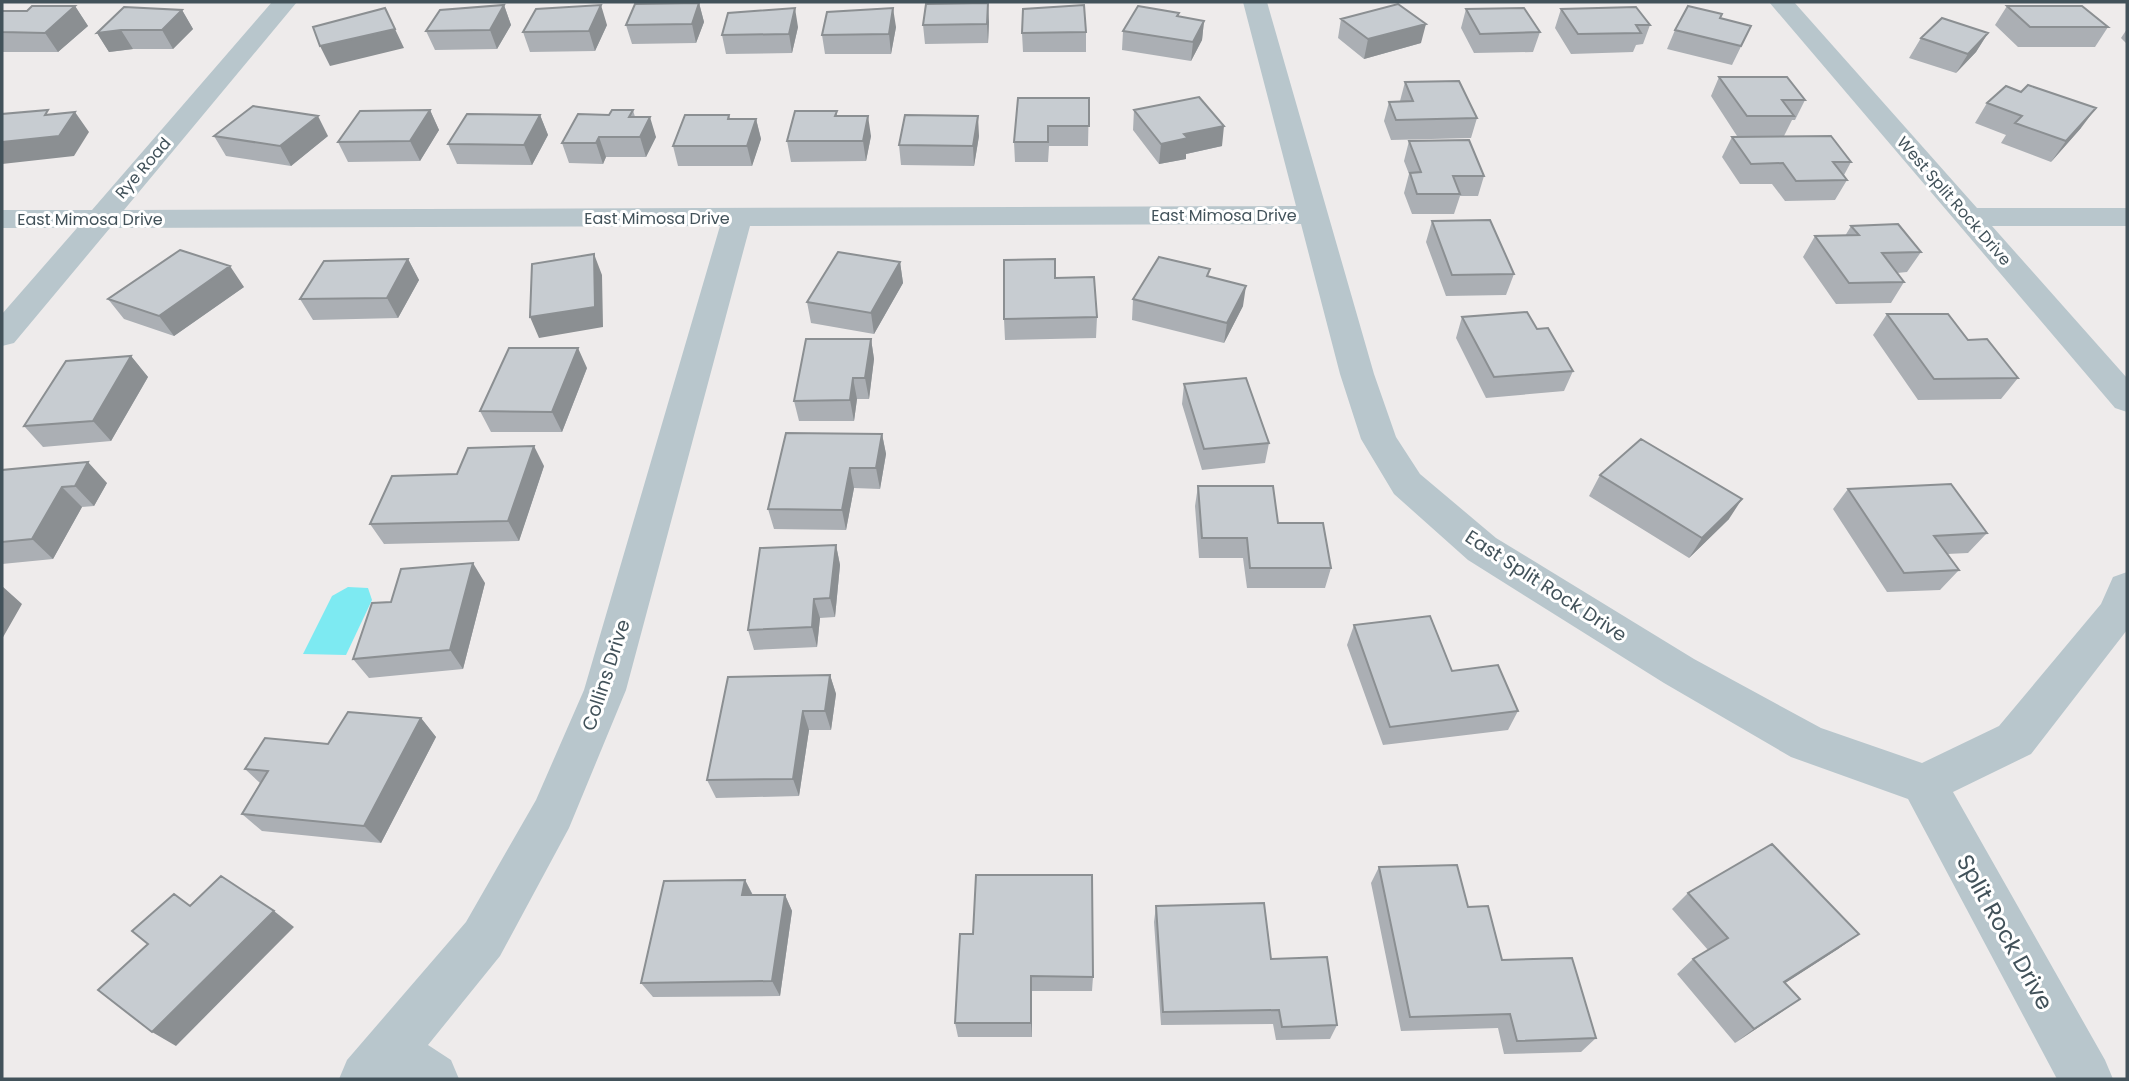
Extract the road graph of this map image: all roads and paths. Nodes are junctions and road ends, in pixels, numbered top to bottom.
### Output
1 (285, 2) edge
2 (1255, 2) edge
3 (1782, 2) edge
4 (1311, 215) junction
5 (1969, 217) junction
6 (2127, 217) edge
7 (99, 218) junction
8 (737, 218) junction
9 (2, 219) edge
10 (2, 335) edge
11 (2127, 400) edge
12 (2127, 588) edge
13 (1924, 784) junction
14 (396, 1070) edge
15 (2086, 1079) edge

1 - 7 street, Rye Road
2 - 4 street, East Split Rock Drive
3 - 5 street, West Split Rock Drive
4 - 8 street, East Mimosa Drive
4 - 13 street, East Split Rock Drive
5 - 6 street
5 - 11 street, West Split Rock Drive
7 - 8 street, East Mimosa Drive
7 - 9 street, East Mimosa Drive
7 - 10 street, Rye Road
8 - 14 street, Collins Drive
12 - 13 street
13 - 15 street, Split Rock Drive

